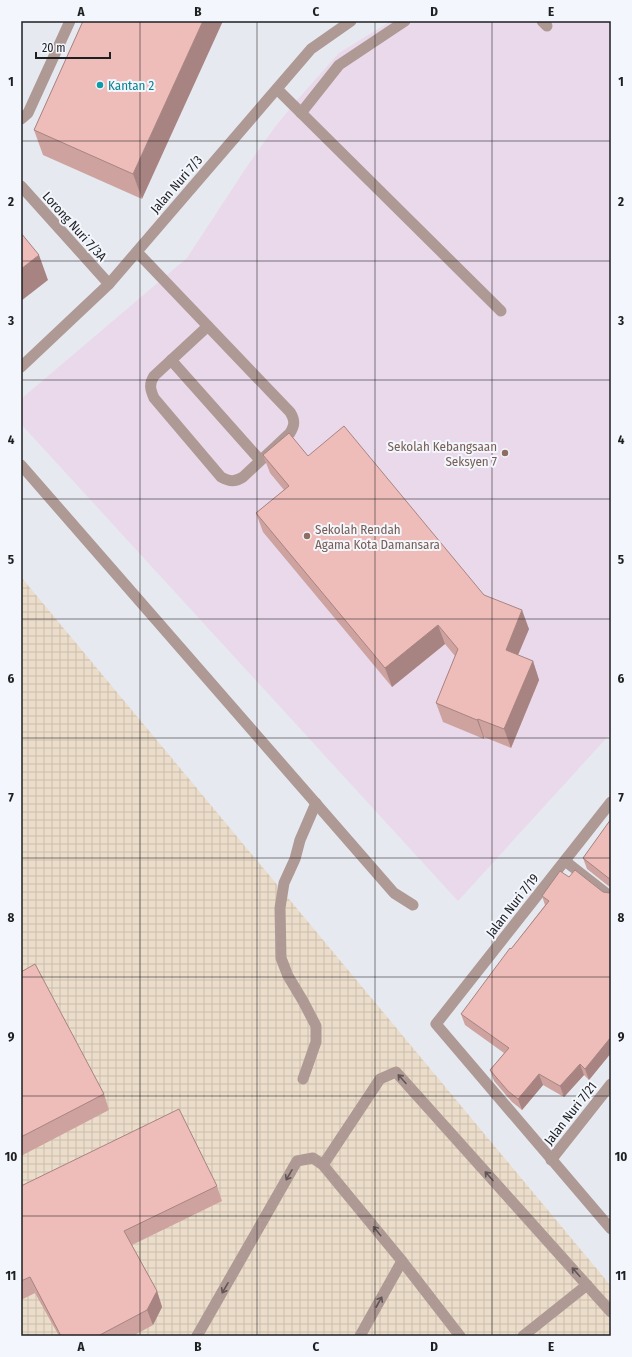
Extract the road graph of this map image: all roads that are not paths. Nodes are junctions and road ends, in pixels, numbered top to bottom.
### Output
1 (70, 21) edge
2 (351, 21) edge
3 (405, 21) edge
4 (277, 89) junction
5 (301, 113) junction
6 (21, 119) edge
7 (21, 186) edge
8 (137, 252) junction
9 (109, 284) junction
10 (501, 311) dead end
11 (208, 326) junction
12 (171, 360) junction
13 (21, 366) edge
14 (260, 460) junction
15 (21, 465) edge
16 (611, 802) edge
17 (316, 803) junction
18 (565, 861) junction
19 (611, 897) edge
20 (413, 905) dead end
21 (303, 1079) dead end
22 (611, 1084) edge
23 (551, 1160) junction
24 (323, 1165) junction
25 (611, 1230) edge
26 (402, 1261) junction
27 (587, 1285) junction
28 (611, 1312) edge
29 (197, 1336) edge
30 (360, 1336) edge
31 (460, 1336) edge
32 (523, 1336) edge

1 - 6 street
2 - 4 street, Jalan Nuri 7/3
3 - 5 street
4 - 5 street
4 - 8 street, Jalan Nuri 7/3
5 - 10 street
7 - 9 street, Lorong Nuri 7/3A
8 - 9 street, Jalan Nuri 7/3
8 - 11 street
9 - 13 street, Jalan Nuri 7/3
11 - 12 street
11 - 14 street
12 - 14 street
12 - 14 street
15 - 17 street
16 - 18 street, Jalan Nuri 7/19
17 - 20 street
17 - 21 street
18 - 19 street
18 - 23 street, Jalan Nuri 7/19
22 - 23 street, Jalan Nuri 7/21
23 - 25 street
26 -> 24 street
27 -> 24 street
24 -> 29 street
30 -> 26 street
26 - 31 street
27 - 28 street
27 - 32 street

